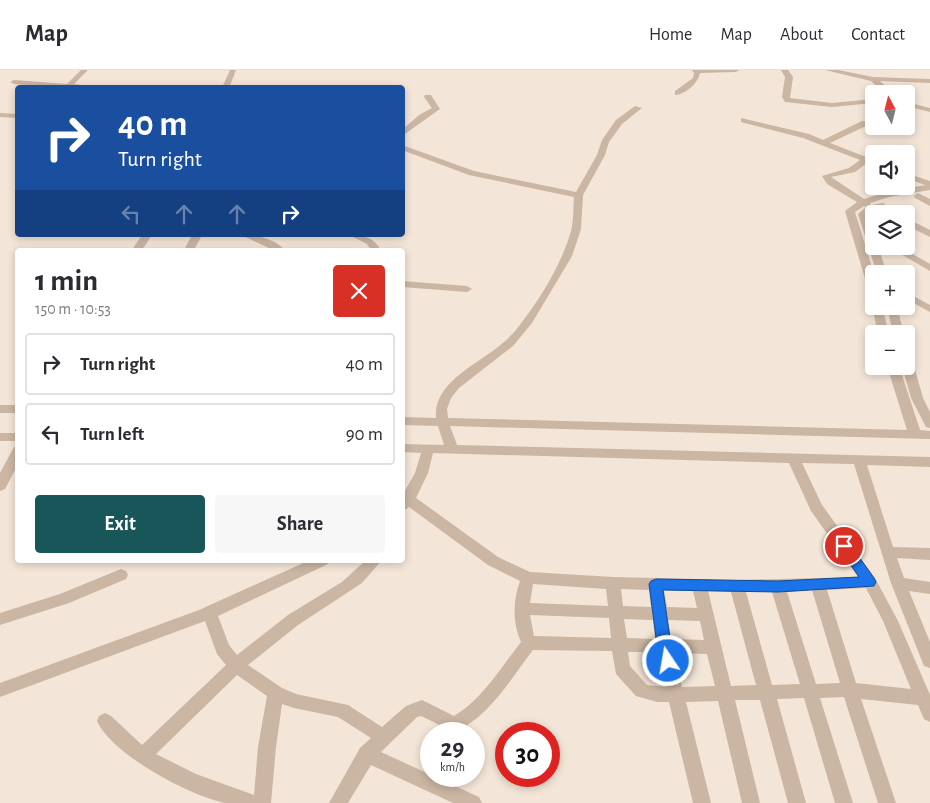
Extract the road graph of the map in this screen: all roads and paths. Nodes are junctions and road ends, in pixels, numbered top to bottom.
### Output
1 (86, 70) edge
2 (233, 70) edge
3 (695, 70) edge
4 (736, 70) edge
5 (784, 70) edge
6 (828, 70) edge
7 (873, 78) junction
8 (899, 81) junction
9 (930, 81) edge
10 (14, 82) dead end
11 (54, 85) edge
12 (68, 85) edge
13 (226, 85) edge
14 (881, 85) edge
15 (901, 85) edge
16 (678, 94) dead end
17 (428, 97) dead end
18 (865, 103) edge
19 (915, 106) edge
20 (638, 108) dead end
21 (930, 110) edge
22 (0, 115) edge
23 (15, 116) edge
24 (744, 120) dead end
25 (865, 123) dead end
26 (405, 131) edge
27 (823, 143) junction
28 (405, 148) edge
29 (865, 160) edge
30 (865, 164) edge
31 (915, 179) edge
32 (930, 185) edge
33 (579, 194) junction
34 (930, 194) edge
35 (918, 196) junction
36 (864, 202) junction
37 (930, 202) edge
38 (872, 205) edge
39 (878, 205) edge
40 (915, 226) edge
41 (930, 234) edge
42 (146, 237) edge
43 (252, 237) edge
44 (359, 237) edge
45 (138, 248) edge
46 (277, 248) edge
47 (375, 248) edge
48 (908, 255) edge
49 (866, 265) edge
50 (930, 268) edge
51 (405, 284) edge
52 (467, 289) dead end
53 (915, 300) edge
54 (930, 309) edge
55 (895, 375) edge
56 (911, 375) edge
57 (930, 393) edge
58 (917, 398) junction
59 (0, 408) edge
60 (15, 409) edge
61 (405, 421) edge
62 (442, 421) junction
63 (925, 432) edge
64 (0, 437) edge
65 (15, 438) edge
66 (405, 448) edge
67 (428, 448) junction
68 (930, 448) edge
69 (452, 449) junction
70 (794, 459) junction
71 (859, 461) junction
72 (930, 462) edge
73 (405, 503) edge
74 (888, 552) junction
75 (930, 554) edge
76 (317, 563) edge
77 (373, 563) edge
78 (121, 576) dead end
79 (528, 578) junction
80 (870, 582) junction
81 (613, 583) junction
82 (898, 583) junction
83 (656, 584) junction
84 (818, 585) junction
85 (699, 586) junction
86 (737, 586) junction
87 (778, 586) junction
88 (930, 588) edge
89 (522, 609) junction
90 (616, 613) junction
91 (210, 614) junction
92 (660, 614) junction
93 (708, 615) junction
94 (0, 619) edge
95 (529, 644) junction
96 (618, 644) junction
97 (664, 645) junction
98 (715, 647) junction
99 (930, 662) edge
100 (236, 665) junction
101 (0, 690) edge
102 (809, 690) junction
103 (850, 690) junction
104 (766, 692) junction
105 (276, 693) junction
106 (676, 694) junction
107 (725, 694) junction
108 (923, 698) junction
109 (930, 714) edge
110 (105, 721) dead end
111 (383, 737) junction
112 (366, 754) junction
113 (143, 755) junction
114 (251, 803) edge
115 (262, 803) edge
116 (338, 803) edge
117 (473, 803) edge
118 (702, 803) edge
119 (751, 803) edge
120 (797, 803) edge
121 (844, 803) edge
122 (888, 803) edge

1 - 12 street
2 - 13 street
3 - 4 street
3 - 16 street
5 - 18 street
6 - 7 street
7 - 8 street
7 - 14 street
8 - 9 street
8 - 15 street
10 - 11 street
17 - 26 street
19 - 21 street
20 - 33 street
22 - 23 street
24 - 27 street
25 - 27 street
27 - 29 street
28 - 33 street
30 - 36 street
31 - 32 street
32 - 36 street
33 - 62 street
34 - 35 street
35 - 37 street
35 - 39 street
36 - 38 street
36 - 49 street
40 - 41 street
42 - 45 street
43 - 46 street
44 - 47 street
48 - 50 street
51 - 52 street
53 - 54 street
55 - 63 street
56 - 58 street
57 - 58 street
58 - 63 street
59 - 60 street
61 - 62 street
62 - 63 street
62 - 69 street
63 - 68 street
64 - 65 street
66 - 67 street
67 - 69 street
67 - 73 street
69 - 70 street
70 - 71 street
70 - 80 street
71 - 72 street
71 - 74 street
73 - 79 street
74 - 75 street
74 - 82 street
76 - 91 street
77 - 100 street
78 - 94 street
79 - 81 street
79 - 89 street
80 - 84 street
80 - 108 street
81 - 83 street
81 - 90 street
82 - 88 street
82 - 99 street
83 - 85 street
83 - 92 street
84 - 87 street
84 - 103 street
85 - 86 street
85 - 93 street
86 - 87 street
86 - 104 street
87 - 102 street
89 - 90 street
89 - 95 street
90 - 92 street
90 - 96 street
91 - 100 street
91 - 101 street
92 - 93 street
92 - 97 street
93 - 98 street
95 - 96 street
95 - 111 street
96 - 97 street
96 - 106 street
97 - 98 street
97 - 106 street
98 - 107 street
100 - 105 street
100 - 113 street
102 - 103 street
102 - 104 street
102 - 121 street
103 - 108 street
103 - 122 street
104 - 107 street
104 - 120 street
105 - 111 street
105 - 115 street
106 - 107 street
106 - 118 street
107 - 119 street
108 - 109 street
110 - 113 street
111 - 112 street
112 - 116 street
112 - 117 street
113 - 114 street

